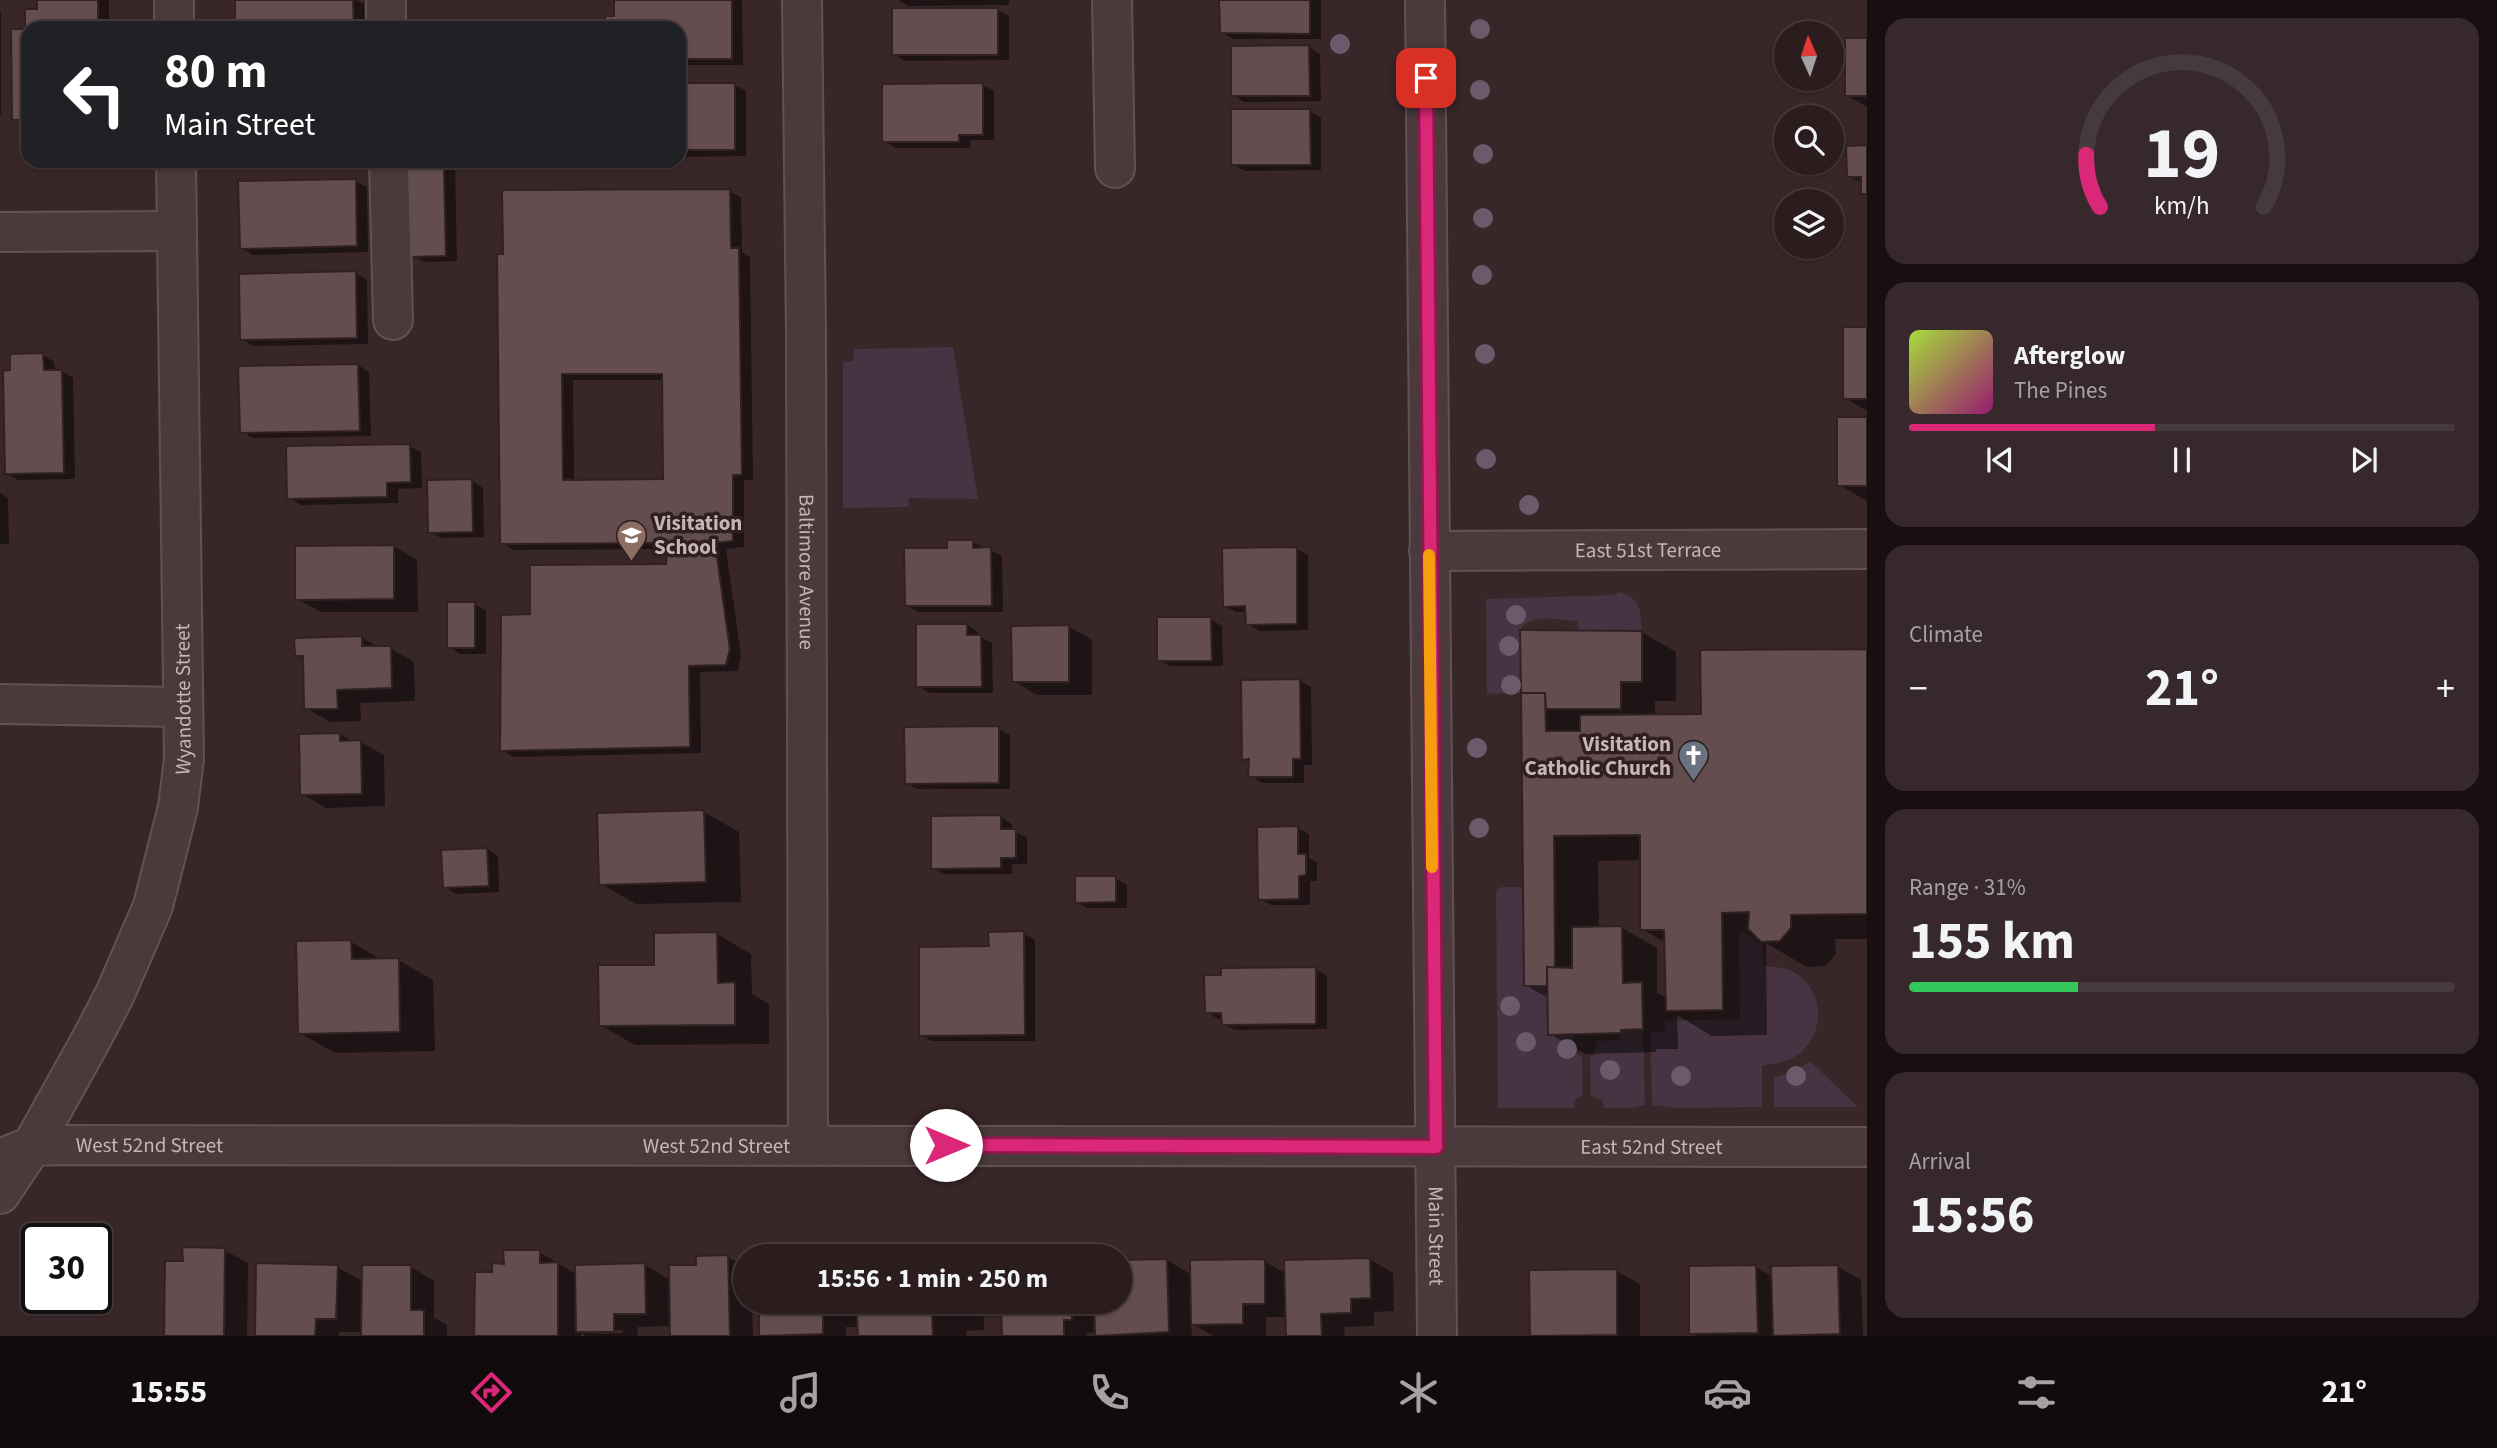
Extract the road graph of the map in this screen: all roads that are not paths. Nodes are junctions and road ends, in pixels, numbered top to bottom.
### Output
1 (174, 0) edge
2 (386, 0) edge
3 (802, 0) edge
4 (1112, 0) edge
5 (1425, 0) edge
6 (174, 21) edge
7 (386, 21) edge
8 (176, 168) edge
9 (389, 168) edge
10 (1115, 168) dead end
11 (177, 231) junction
12 (0, 232) edge
13 (393, 320) dead end
14 (1867, 550) edge
15 (1429, 551) junction
16 (0, 704) edge
17 (183, 707) junction
18 (808, 1145) junction
19 (1436, 1147) junction
20 (1867, 1147) edge
21 (16, 1152) edge
22 (0, 1194) edge
23 (1437, 1336) edge

1 - 6 street
2 - 7 street
3 - 18 street, Baltimore Avenue
4 - 10 street
5 - 15 street, Main Street
8 - 11 street, Wyandotte Street
9 - 13 street
11 - 12 street
11 - 17 street, Wyandotte Street
14 - 15 street, East 51st Terrace
15 - 19 street, Main Street
16 - 17 street
17 - 21 street, Wyandotte Street
18 - 19 street, West 52nd Street
18 - 21 street, West 52nd Street
19 - 20 street, East 52nd Street
19 - 23 street, Main Street
21 - 22 street, Wyandotte Street

